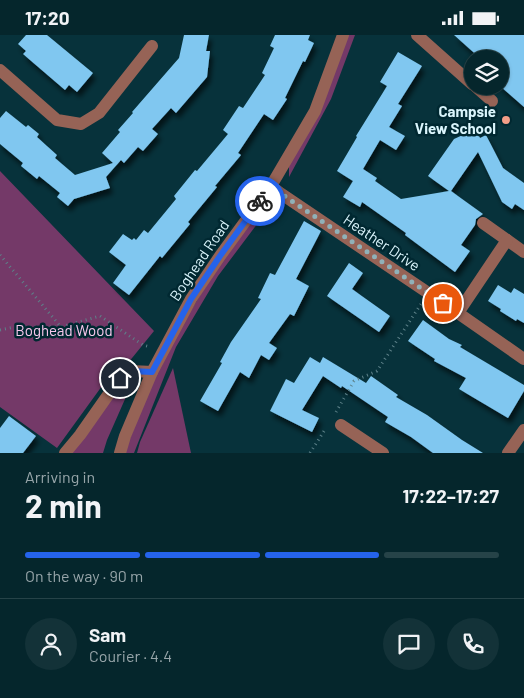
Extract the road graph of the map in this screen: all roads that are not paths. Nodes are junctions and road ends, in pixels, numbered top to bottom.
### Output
1 (342, 35) edge
2 (417, 35) edge
3 (152, 46) dead end
4 (0, 70) edge
5 (464, 76) edge
6 (485, 95) edge
7 (492, 101) dead end
8 (271, 186) junction
9 (483, 223) dead end
10 (507, 240) junction
11 (524, 252) edge
12 (458, 313) junction
13 (524, 359) edge
14 (152, 372) junction
15 (336, 422) road end
16 (524, 430) edge
17 (65, 453) edge
18 (120, 453) edge
19 (383, 453) edge
20 (508, 453) edge

1 - 8 street, Boghead Road
2 - 5 street
3 - 4 street
6 - 7 street
8 - 12 street, Heather Drive
8 - 14 street, Boghead Road
9 - 10 street
10 - 11 street
10 - 12 street
12 - 13 street, Heather Drive
14 - 17 street
14 - 18 street, Boghead Road
15 - 19 street
16 - 20 street

